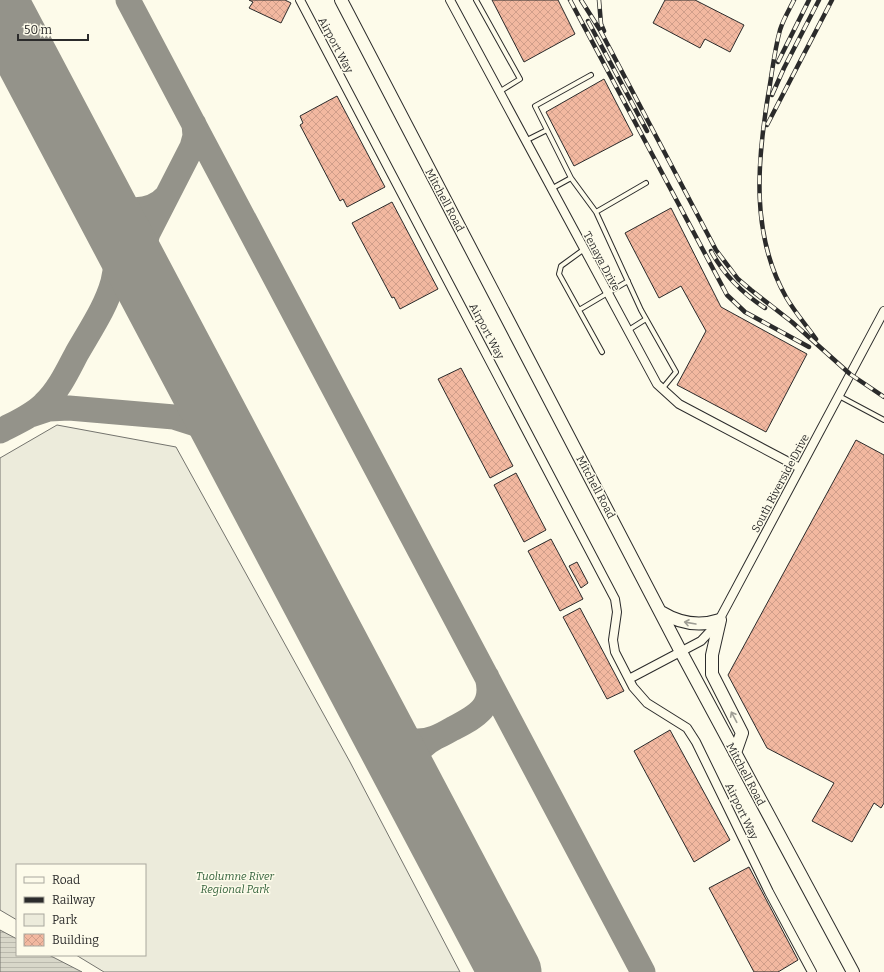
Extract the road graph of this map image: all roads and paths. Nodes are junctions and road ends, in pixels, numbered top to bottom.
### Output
1 (300, 0) edge
2 (341, 0) edge
3 (450, 0) edge
4 (476, 0) edge
5 (591, 75) dead end
6 (499, 92) junction
7 (547, 130) junction
8 (525, 141) junction
9 (571, 178) junction
10 (646, 183) dead end
11 (551, 189) junction
12 (596, 212) junction
13 (583, 250) junction
14 (628, 281) junction
15 (607, 294) junction
16 (579, 310) junction
17 (884, 311) edge
18 (646, 319) junction
19 (627, 331) junction
20 (602, 352) dead end
21 (662, 390) junction
22 (838, 396) junction
23 (884, 420) edge
24 (800, 468) junction
25 (661, 612) junction
26 (720, 620) junction
27 (681, 652) junction
28 (629, 679) junction
29 (735, 753) junction
30 (812, 972) edge
31 (853, 972) edge

1 - 28 street, Airport Way
2 - 25 main road, Mitchell Road
3 - 6 street, Tenaya Drive
4 - 6 lane
5 - 7 lane
6 - 8 street, Tenaya Drive
7 - 8 lane
7 - 9 lane
8 - 11 street, Tenaya Drive
9 - 11 lane
9 - 12 lane
10 - 12 lane
11 - 13 street, Tenaya Drive
12 - 14 lane
13 - 15 street, Tenaya Drive
13 - 16 lane
14 - 15 lane
14 - 18 lane
15 - 16 lane
15 - 19 street, Tenaya Drive
16 - 20 lane
17 - 22 street, South Riverside Drive
18 - 19 lane
18 - 21 lane
19 - 21 street, Tenaya Drive
21 - 24 street, Tenaya Drive
22 - 23 lane
22 - 24 street, South Riverside Drive
24 - 26 street, South Riverside Drive
26 -> 25 main road
25 - 27 main road, Mitchell Road
26 - 27 street, South Riverside Drive
29 -> 26 main road
27 - 28 street
27 - 29 main road, Mitchell Road
28 - 30 street, Airport Way
29 - 31 main road, Mitchell Road

